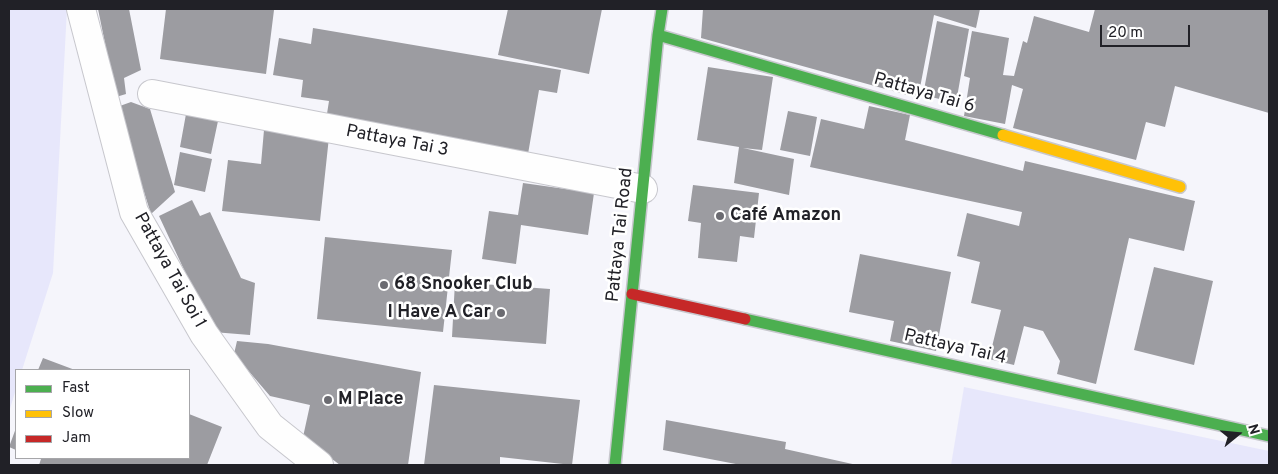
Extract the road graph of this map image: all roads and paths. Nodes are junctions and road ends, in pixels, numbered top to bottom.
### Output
1 (81, 9) edge
2 (662, 9) edge
3 (658, 35) junction
4 (152, 94) dead end
5 (1180, 187) dead end
6 (643, 189) junction
7 (632, 294) junction
8 (1269, 436) edge
9 (319, 465) edge
10 (616, 465) edge

1 - 9 street, Pattaya Tai Soi 1
2 - 3 street, Pattaya Tai Road
3 - 5 street, Pattaya Tai 6
3 - 6 street, Pattaya Tai Road
4 - 6 street, Pattaya Tai 3
6 - 7 street, Pattaya Tai Road
7 - 8 street, Pattaya Tai 4
7 - 10 street, Pattaya Tai Road

